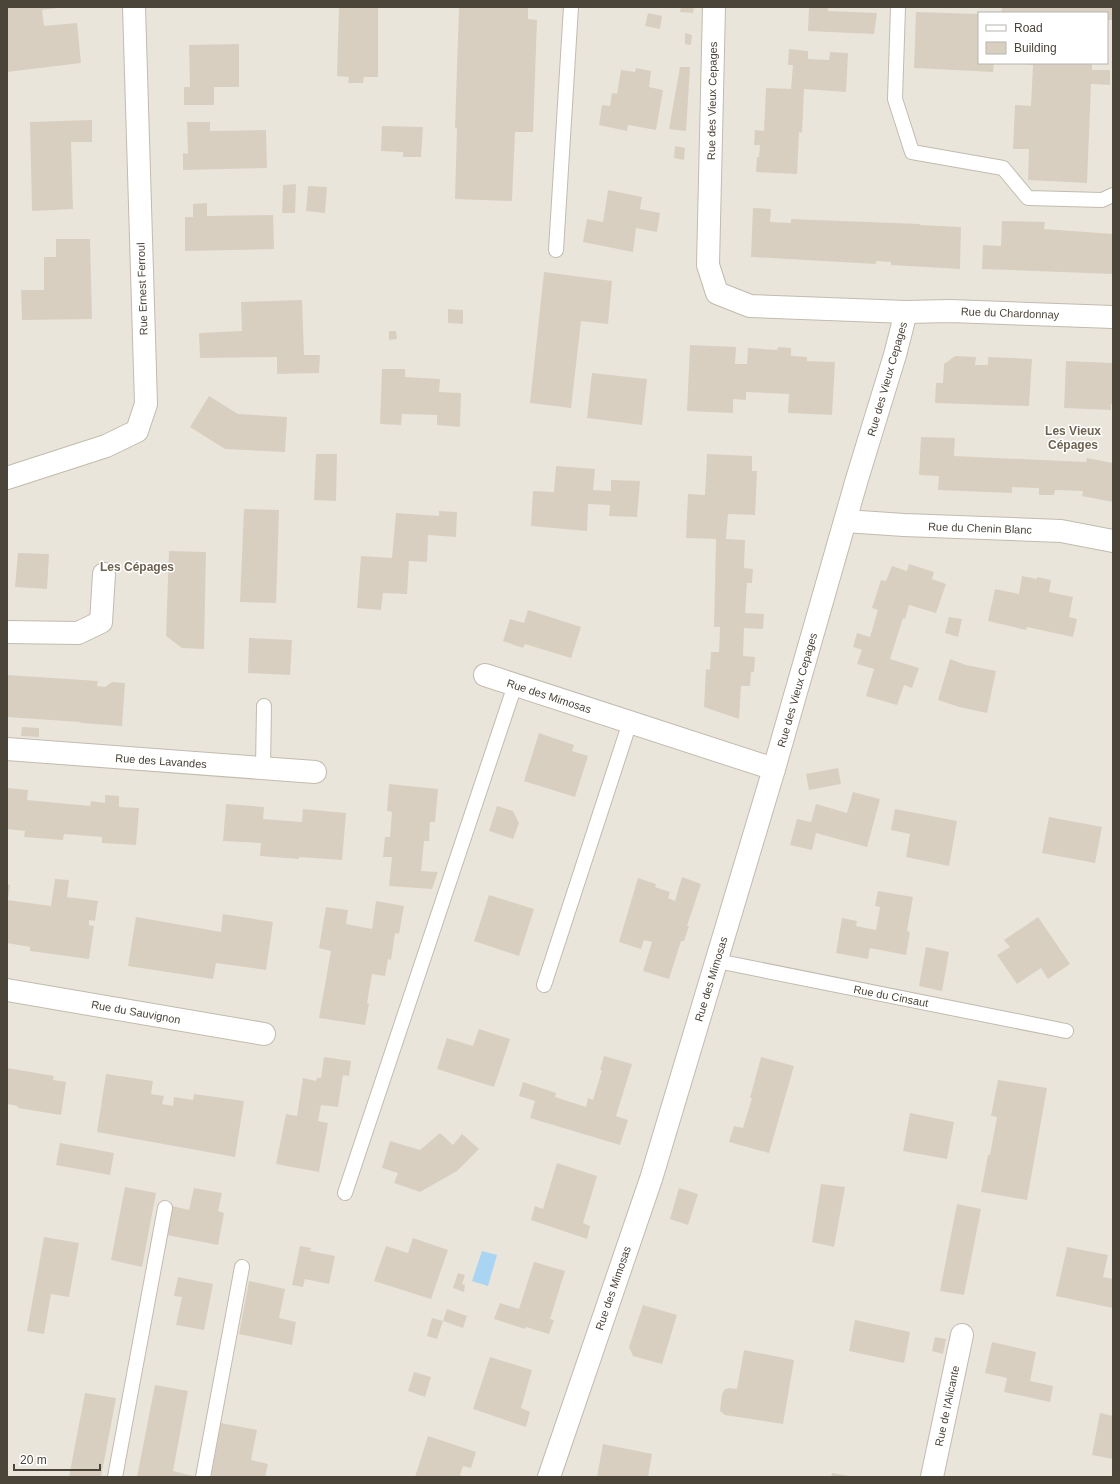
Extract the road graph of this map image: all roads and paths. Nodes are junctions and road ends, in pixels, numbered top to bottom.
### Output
1 (134, 7) edge
2 (571, 7) edge
3 (714, 7) edge
4 (898, 7) edge
5 (1113, 195) edge
6 (556, 250) dead end
7 (906, 312) junction
8 (1113, 317) edge
9 (7, 478) edge
10 (845, 521) junction
11 (1113, 541) edge
12 (104, 574) dead end
13 (7, 632) edge
14 (484, 675) dead end
15 (515, 685) junction
16 (264, 706) dead end
17 (630, 722) junction
18 (7, 749) edge
19 (263, 768) junction
20 (774, 769) junction
21 (315, 772) dead end
22 (717, 961) junction
23 (544, 985) dead end
24 (7, 990) edge
25 (1066, 1031) dead end
26 (264, 1034) dead end
27 (345, 1193) dead end
28 (165, 1208) dead end
29 (242, 1267) dead end
30 (962, 1335) dead end
31 (115, 1477) edge
32 (203, 1477) edge
33 (548, 1477) edge
34 (932, 1477) edge

1 - 9 street, Rue Ernest Ferroul
2 - 6 lane
3 - 7 street, Rue des Vieux Cepages
4 - 5 lane
7 - 8 street, Rue du Chardonnay
7 - 10 street, Rue des Vieux Cepages
10 - 11 street, Rue du Chenin Blanc
10 - 20 street, Rue des Vieux Cepages
12 - 13 street
14 - 15 street, Rue des Mimosas
15 - 17 street, Rue des Mimosas
15 - 27 lane
16 - 19 lane
17 - 20 street, Rue des Mimosas
17 - 23 lane
18 - 19 street, Rue des Lavandes
19 - 21 street, Rue des Lavandes
20 - 22 street, Rue des Mimosas
22 - 25 lane, Rue du Cinsaut
22 - 33 street, Rue des Mimosas
24 - 26 street, Rue du Sauvignon
28 - 31 lane
29 - 32 lane
30 - 34 street, Rue de l'Alicante

